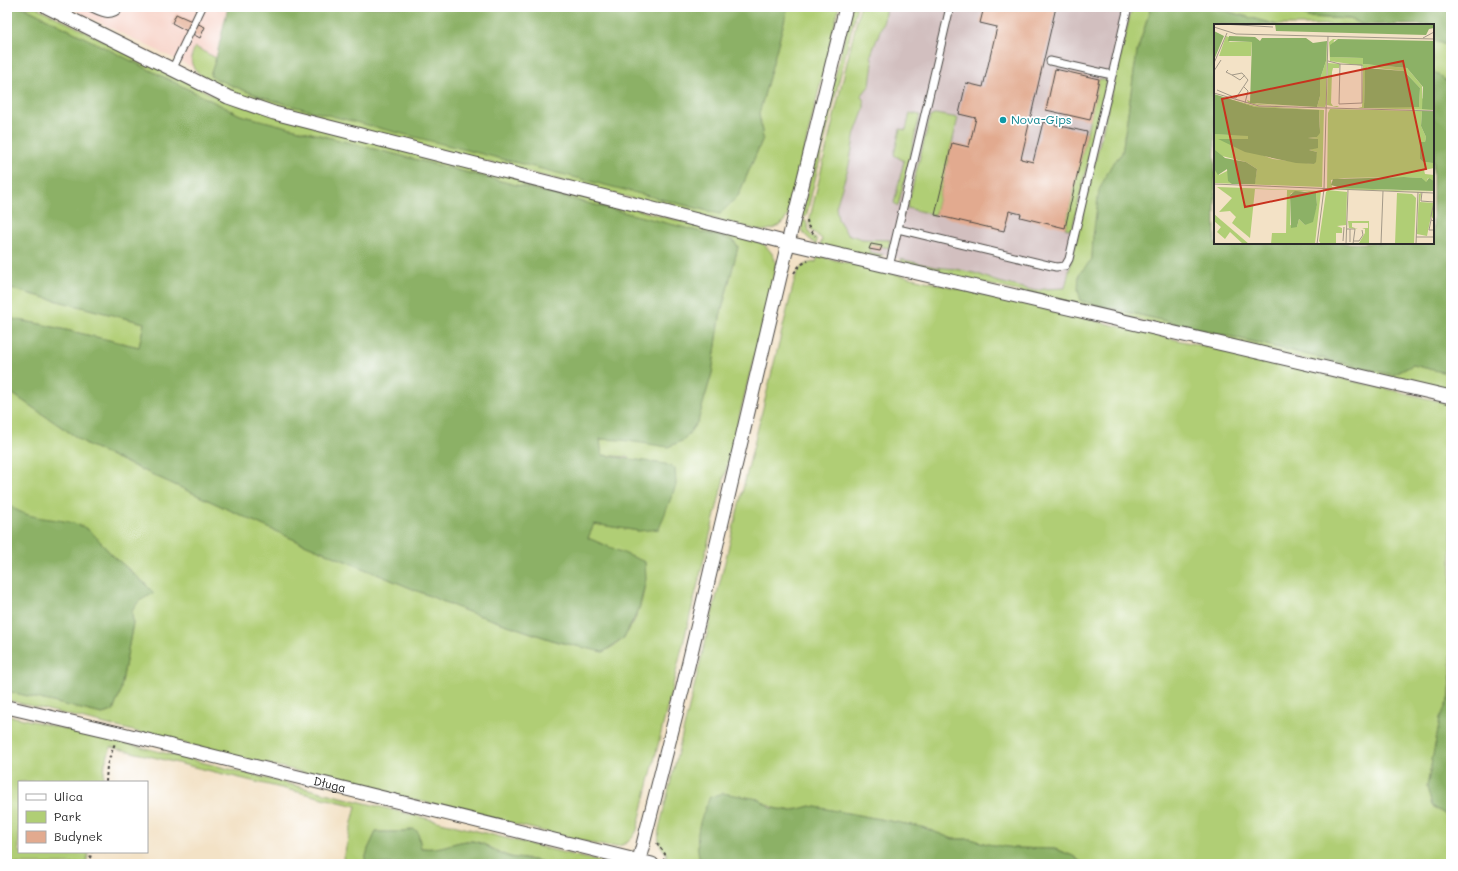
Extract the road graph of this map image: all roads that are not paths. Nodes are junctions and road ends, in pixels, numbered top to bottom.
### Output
1 (47, 7) edge
2 (90, 7) edge
3 (121, 7) edge
4 (202, 7) edge
5 (846, 7) edge
6 (950, 7) edge
7 (1128, 7) edge
8 (1050, 61) dead end
9 (172, 70) junction
10 (1112, 75) junction
11 (898, 229) junction
12 (788, 243) junction
13 (889, 267) junction
14 (1451, 397) edge
15 (7, 707) edge
16 (643, 863) edge

1 - 9 street
2 - 3 lane
4 - 9 lane
5 - 12 street
6 - 11 lane
7 - 10 lane
8 - 10 lane
9 - 12 street
10 - 11 lane
11 - 13 lane
12 - 13 street
12 - 16 street
13 - 14 street
15 - 16 street, Długa

